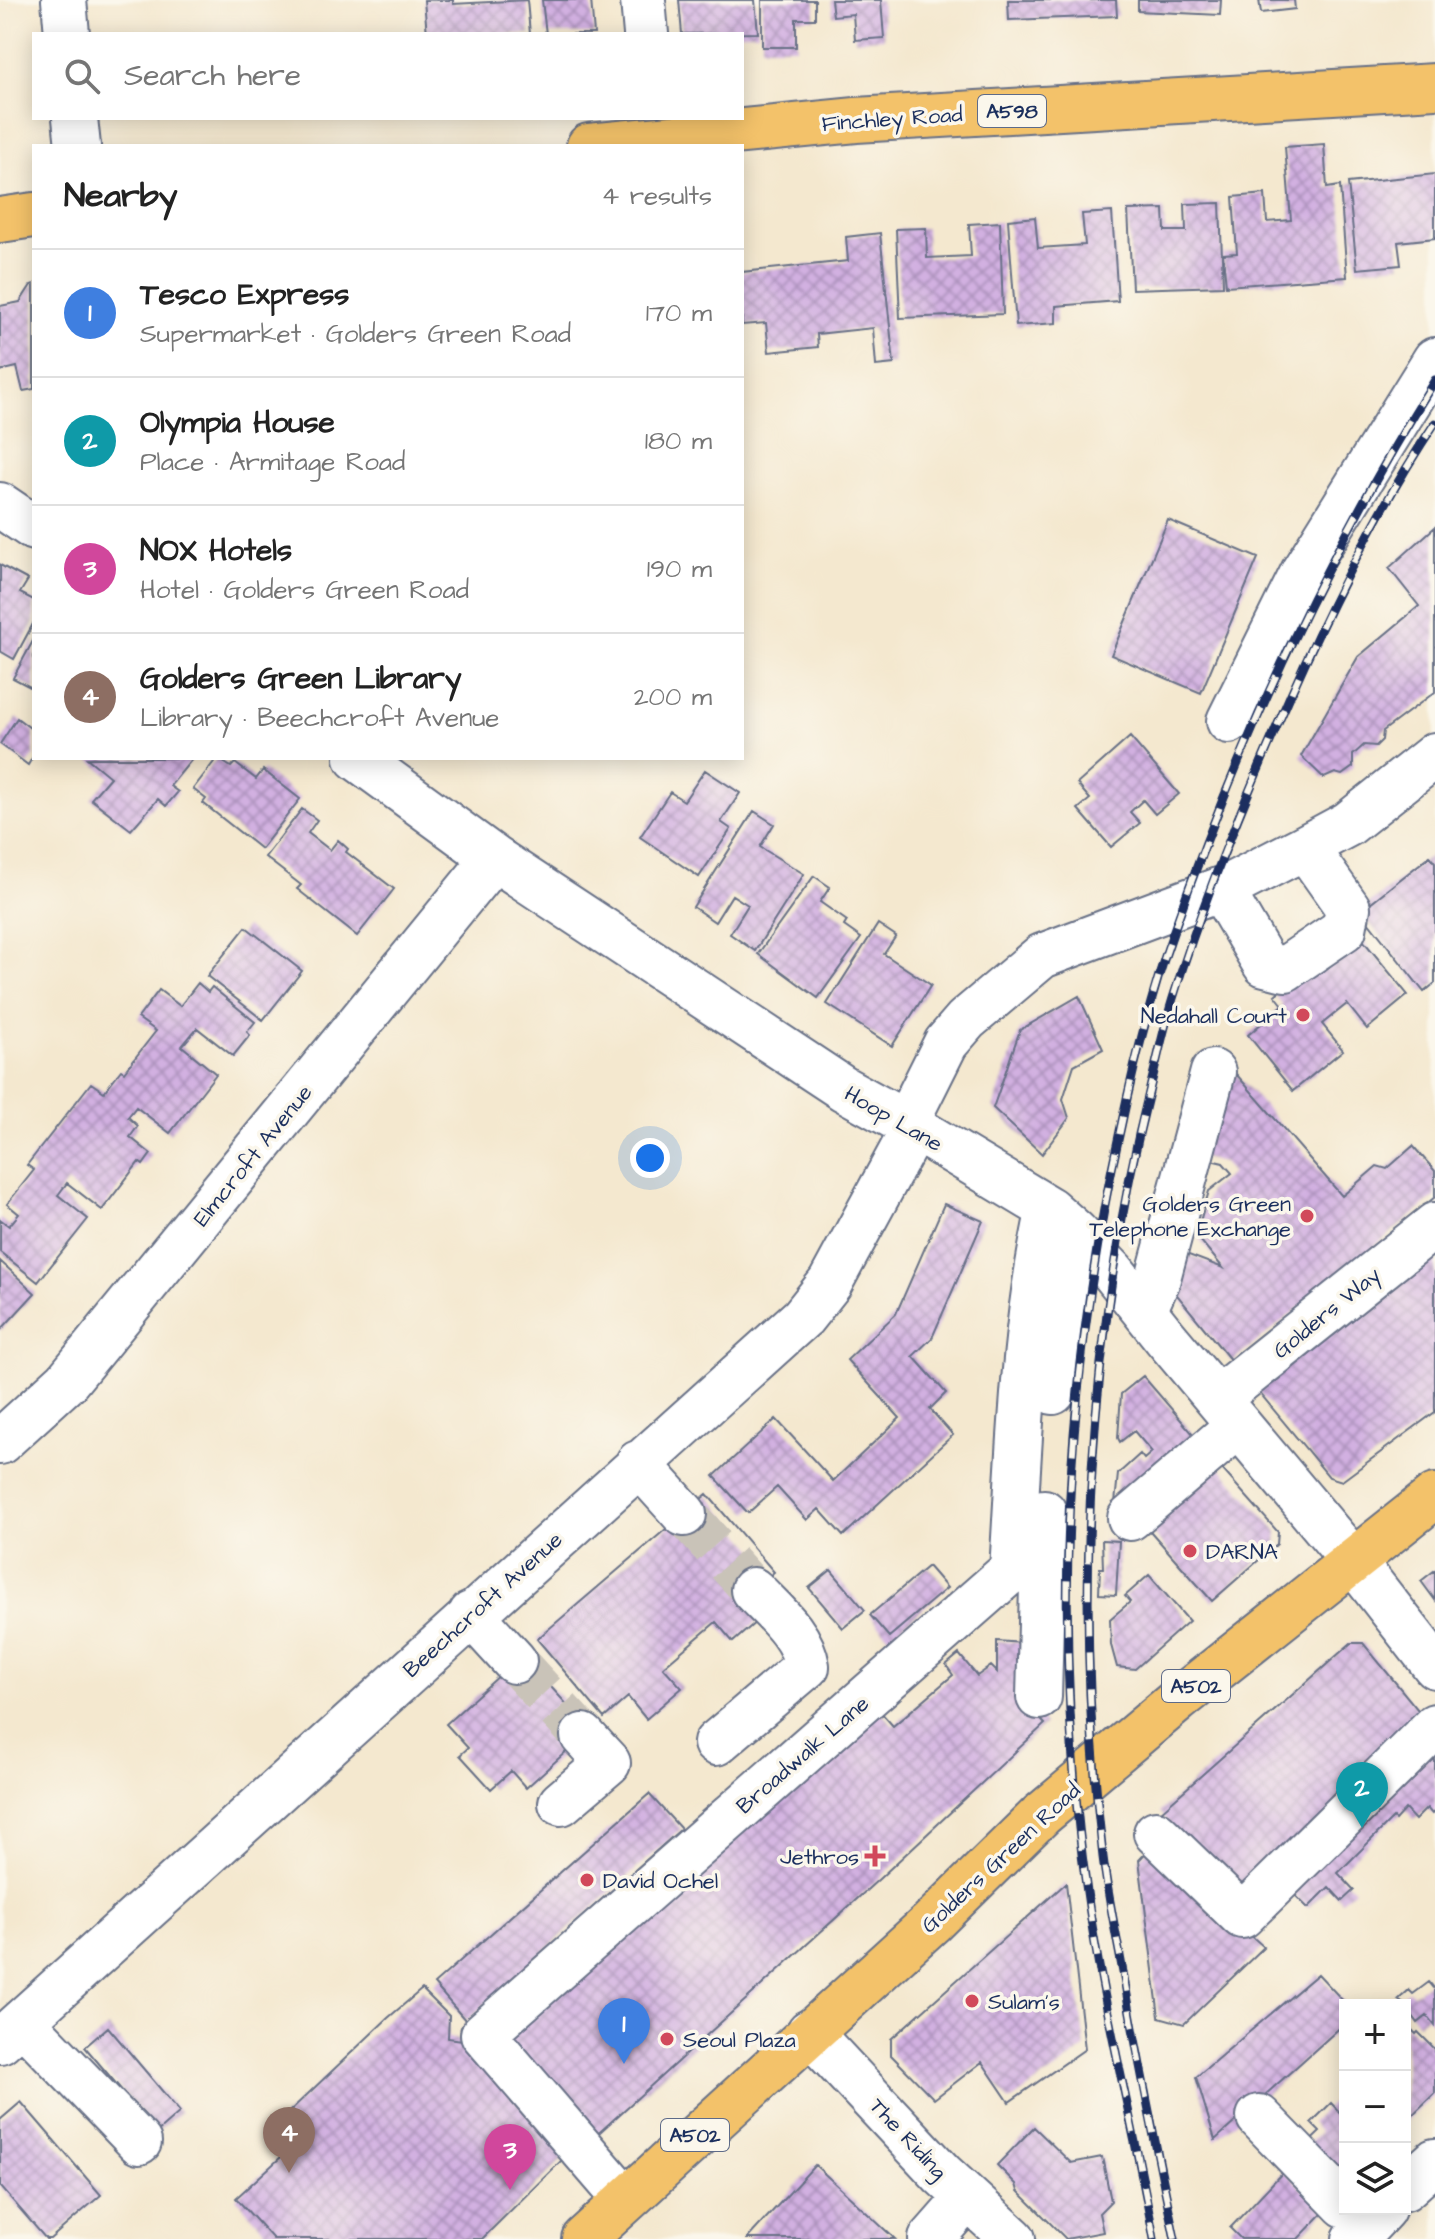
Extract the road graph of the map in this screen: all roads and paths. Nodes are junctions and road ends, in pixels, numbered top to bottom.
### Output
1 (64, 0) edge
2 (643, 0) edge
3 (67, 32) edge
4 (646, 32) edge
5 (1435, 86) edge
6 (75, 120) edge
7 (653, 128) edge
8 (78, 144) edge
9 (596, 144) edge
10 (32, 215) edge
11 (0, 220) edge
12 (1435, 360) edge
13 (0, 505) edge
14 (32, 527) edge
15 (1229, 721) dead end
16 (1435, 755) edge
17 (360, 760) edge
18 (1305, 847) junction
19 (494, 858) junction
20 (1221, 889) junction
21 (1213, 1072) dead end
22 (910, 1125) junction
23 (1062, 1220) junction
24 (1435, 1225) edge
25 (1145, 1309) junction
26 (1228, 1412) junction
27 (0, 1442) edge
28 (638, 1463) junction
29 (1435, 1496) edge
30 (684, 1514) tunnel mouth
31 (1130, 1518) dead end
32 (1354, 1562) junction
33 (753, 1590) tunnel mouth
34 (471, 1614) junction
35 (514, 1661) tunnel mouth
36 (1435, 1666) edge
37 (1039, 1697) dead end
38 (1435, 1726) edge
39 (583, 1736) tunnel mouth
40 (716, 1743) dead end
41 (561, 1803) dead end
42 (1156, 1833) dead end
43 (11, 2031) edge
44 (809, 2032) junction
45 (1259, 2117) dead end
46 (139, 2142) dead end
47 (1435, 2161) edge
48 (1411, 2183) edge
49 (967, 2198) junction
50 (625, 2199) junction
51 (1360, 2218) edge
52 (584, 2239) edge
53 (931, 2239) edge
54 (1013, 2239) edge

1 - 3 street
2 - 4 street
5 - 7 main road, Finchley Road / A598
6 - 8 street
7 - 9 main road, Finchley Road / A598
10 - 11 main road
12 - 15 street
13 - 14 street
16 - 18 street, Beechcroft Avenue
17 - 19 street, Hoop Lane
18 - 20 street, Beechcroft Avenue
18 - 20 street
19 - 22 street, Hoop Lane
19 - 27 street, Elmcroft Avenue
20 - 22 street, Beechcroft Avenue
21 - 25 street
22 - 23 street, Hoop Lane
22 - 28 street, Beechcroft Avenue
23 - 25 street, Hoop Lane
23 - 37 street
23 - 50 street, Broadwalk Lane
24 - 26 street, Golders Way
25 - 26 street, Hoop Lane
26 - 31 street, Golders Way
26 - 32 street, Hoop Lane
28 - 30 street
28 - 34 street, Beechcroft Avenue
29 - 32 main road, Golders Green Road / A502
32 - 36 street, Hoop Lane
32 - 44 main road, Golders Green Road / A502
33 - 40 street
34 - 35 street
34 - 43 street, Beechcroft Avenue
38 - 42 street
39 - 41 street
43 - 46 street
44 - 49 street, The Riding
44 - 50 main road, Golders Green Road / A502
45 - 51 street
47 - 48 street
49 - 53 street
49 - 54 street, The Riding
50 - 52 main road, Golders Green Road / A502

